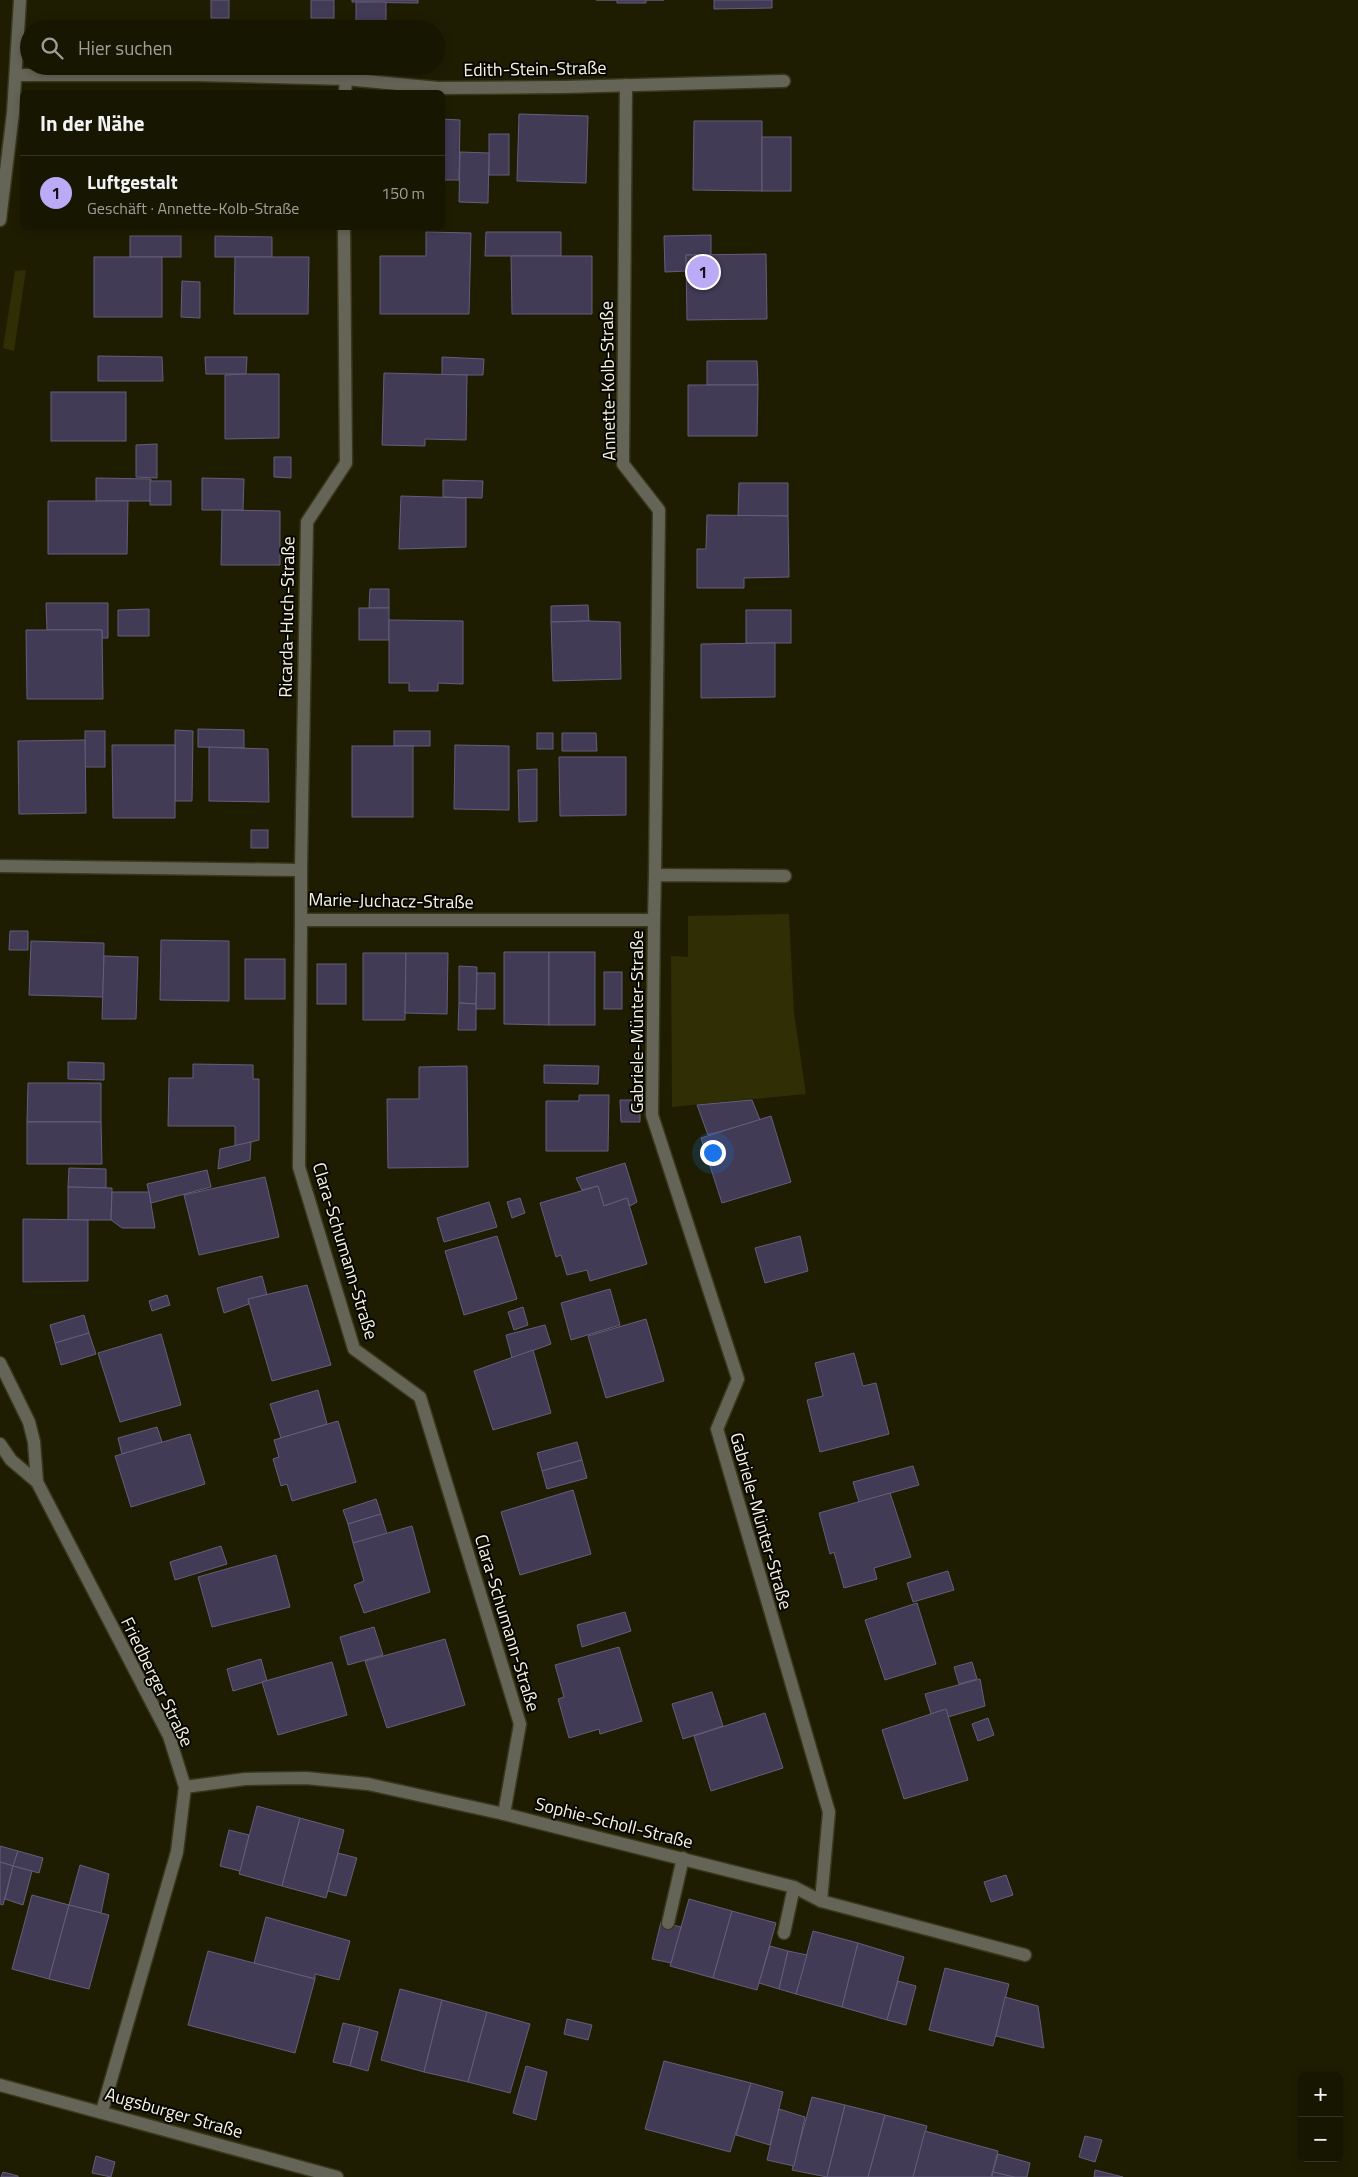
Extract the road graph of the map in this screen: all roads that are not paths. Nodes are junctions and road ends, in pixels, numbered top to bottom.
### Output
1 (20, 0) edge
2 (16, 74) junction
3 (20, 74) edge
4 (197, 75) edge
5 (346, 79) junction
6 (784, 81) dead end
7 (626, 85) junction
8 (346, 90) edge
9 (0, 220) edge
10 (344, 230) edge
11 (0, 866) edge
12 (301, 870) junction
13 (655, 875) junction
14 (785, 876) dead end
15 (301, 920) junction
16 (654, 920) junction
17 (0, 1363) edge
18 (0, 1444) edge
19 (37, 1482) junction
20 (185, 1787) junction
21 (504, 1814) junction
22 (683, 1858) junction
23 (794, 1887) junction
24 (821, 1900) junction
25 (668, 1923) dead end
26 (784, 1933) dead end
27 (1026, 1955) dead end
28 (0, 2084) edge
29 (102, 2111) junction
30 (337, 2177) edge

1 - 2 street
2 - 3 street, Edith-Stein-Straße
2 - 9 street
4 - 5 street, Edith-Stein-Straße
5 - 7 street, Edith-Stein-Straße
5 - 8 street
6 - 7 street, Edith-Stein-Straße
7 - 13 street, Annette-Kolb-Straße
10 - 12 street, Ricarda-Huch-Straße
11 - 12 street, Marie-Juchacz-Straße
12 - 15 street, Marie-Juchacz-Straße
13 - 14 street
13 - 16 street
15 - 16 street, Marie-Juchacz-Straße
15 - 21 street, Clara-Schumann-Straße
16 - 24 street, Gabriele-Münter-Straße
17 - 19 street, Friedberger Straße
18 - 19 street, Friedberger Straße
19 - 20 street, Friedberger Straße
20 - 21 street, Sophie-Scholl-Straße
20 - 29 street, Friedberger Straße
21 - 22 street, Sophie-Scholl-Straße
22 - 23 street, Sophie-Scholl-Straße
22 - 25 street
23 - 24 street, Sophie-Scholl-Straße
23 - 26 street
24 - 27 street, Sophie-Scholl-Straße
28 - 29 street, Augsburger Straße
29 - 30 street, Augsburger Straße

